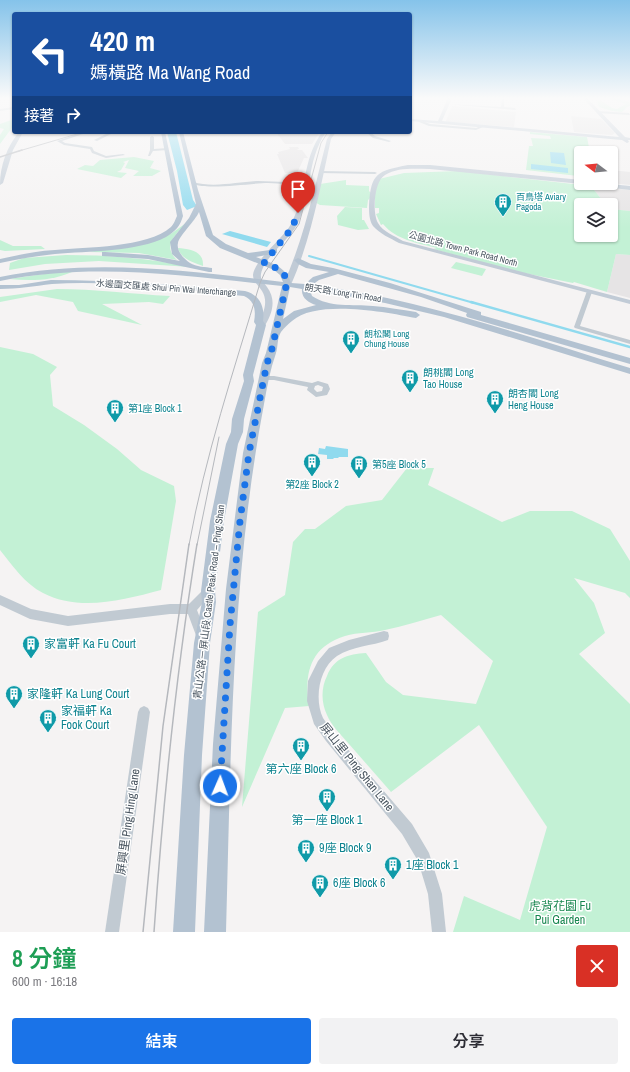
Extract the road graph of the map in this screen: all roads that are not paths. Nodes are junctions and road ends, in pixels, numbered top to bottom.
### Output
1 (10, 141) edge
2 (16, 141) edge
3 (60, 141) edge
4 (152, 141) edge
5 (165, 141) edge
6 (183, 141) edge
7 (317, 141) edge
8 (328, 141) edge
9 (167, 148) junction
10 (152, 150) junction
11 (2, 155) dead end
12 (123, 155) dead end
13 (149, 155) dead end
14 (321, 172) junction
15 (375, 174) dead end
16 (306, 180) junction
17 (574, 181) edge
18 (0, 183) edge
19 (194, 183) junction
20 (295, 184) junction
21 (207, 186) junction
22 (618, 187) edge
23 (305, 188) junction
24 (630, 188) edge
25 (196, 194) junction
26 (199, 205) junction
27 (274, 251) junction
28 (38, 254) junction
29 (0, 255) edge
30 (244, 255) junction
31 (22, 256) junction
32 (12, 258) junction
33 (298, 260) junction
34 (0, 261) edge
35 (264, 263) junction
36 (189, 265) junction
37 (0, 267) edge
38 (27, 271) junction
39 (341, 272) junction
40 (0, 274) edge
41 (219, 274) junction
42 (202, 276) junction
43 (0, 279) edge
44 (51, 282) junction
45 (0, 287) edge
46 (19, 287) junction
47 (286, 287) junction
48 (327, 287) junction
49 (0, 292) edge
50 (589, 292) junction
51 (630, 302) edge
52 (342, 307) junction
53 (495, 322) junction
54 (261, 325) junction
55 (486, 328) junction
56 (276, 332) junction
57 (630, 342) edge
58 (630, 361) edge
59 (630, 371) edge
60 (264, 378) junction
61 (312, 386) dead end
62 (208, 591) junction
63 (0, 600) edge
64 (191, 609) junction
65 (202, 636) junction
66 (384, 636) dead end
67 (144, 712) dead end
68 (112, 932) edge
69 (184, 932) edge
70 (215, 932) edge
71 (439, 932) edge

1 - 11 main road
2 - 18 main road
3 - 12 street
4 - 10 street
5 - 9 main road
6 - 19 main road
7 - 16 main road, 青山公路－屏山段 Castle Peak Road – Ping Shan
8 - 14 main road
9 - 10 street
9 - 28 main road
10 - 13 street
14 - 15 street
14 - 33 main road
16 - 20 street
16 - 23 main road, 青山公路－屏山段 Castle Peak Road – Ping Shan
17 - 50 main road, 公園北路 Town Park Road North
19 - 21 street
19 - 25 main road
20 - 21 street
20 - 23 street
21 - 25 street
22 - 24 main road
23 - 27 main road, 青山公路－屏山段 Castle Peak Road – Ping Shan
25 - 26 main road
26 - 30 main road
26 - 36 main road
27 - 30 main road
27 - 35 main road, 青山公路－屏山段 Castle Peak Road – Ping Shan
28 - 31 main road
28 - 36 main road
29 - 31 main road
30 - 35 main road
31 - 32 main road
32 - 34 main road
32 - 37 main road
33 - 39 main road
33 - 47 main road
35 - 47 main road
35 - 54 main road, 青山公路－屏山段 Castle Peak Road – Ping Shan
36 - 41 main road
38 - 40 main road, 朗天路 Long Tin Road
38 - 41 main road, 朗天路 Long Tin Road
38 - 42 main road, 朗天路 Long Tin Road
38 - 43 main road, 朗天路 Long Tin Road
39 - 52 main road
39 - 53 main road
41 - 42 main road, 朗天路 Long Tin Road
41 - 48 main road, 朗天路 Long Tin Road
42 - 44 main road
43 - 46 main road
44 - 46 main road, 水邊圍交匯處 Shui Pin Wai Interchange
44 - 54 main road, 水邊圍交匯處 Shui Pin Wai Interchange
45 - 46 main road, 水邊圍交匯處 Shui Pin Wai Interchange
46 - 49 main road
47 - 56 main road
48 - 53 main road, 朗天路 Long Tin Road
48 - 55 main road, 朗天路 Long Tin Road
50 - 51 main road
50 - 57 street
52 - 55 main road
52 - 56 main road
53 - 58 main road, 朗天路 Long Tin Road
54 - 62 main road, 青山公路－屏山段 Castle Peak Road – Ping Shan
55 - 59 main road, 朗天路 Long Tin Road
56 - 60 main road
60 - 61 street
60 - 70 main road
62 - 64 street
62 - 65 main road, 青山公路－屏山段 Castle Peak Road – Ping Shan
63 - 64 street
64 - 65 street
65 - 69 main road, 青山公路－屏山段 Castle Peak Road – Ping Shan
66 - 71 street, 屏山里 Ping Shan Lane
67 - 68 street, 屏興里 Ping Hing Lane

